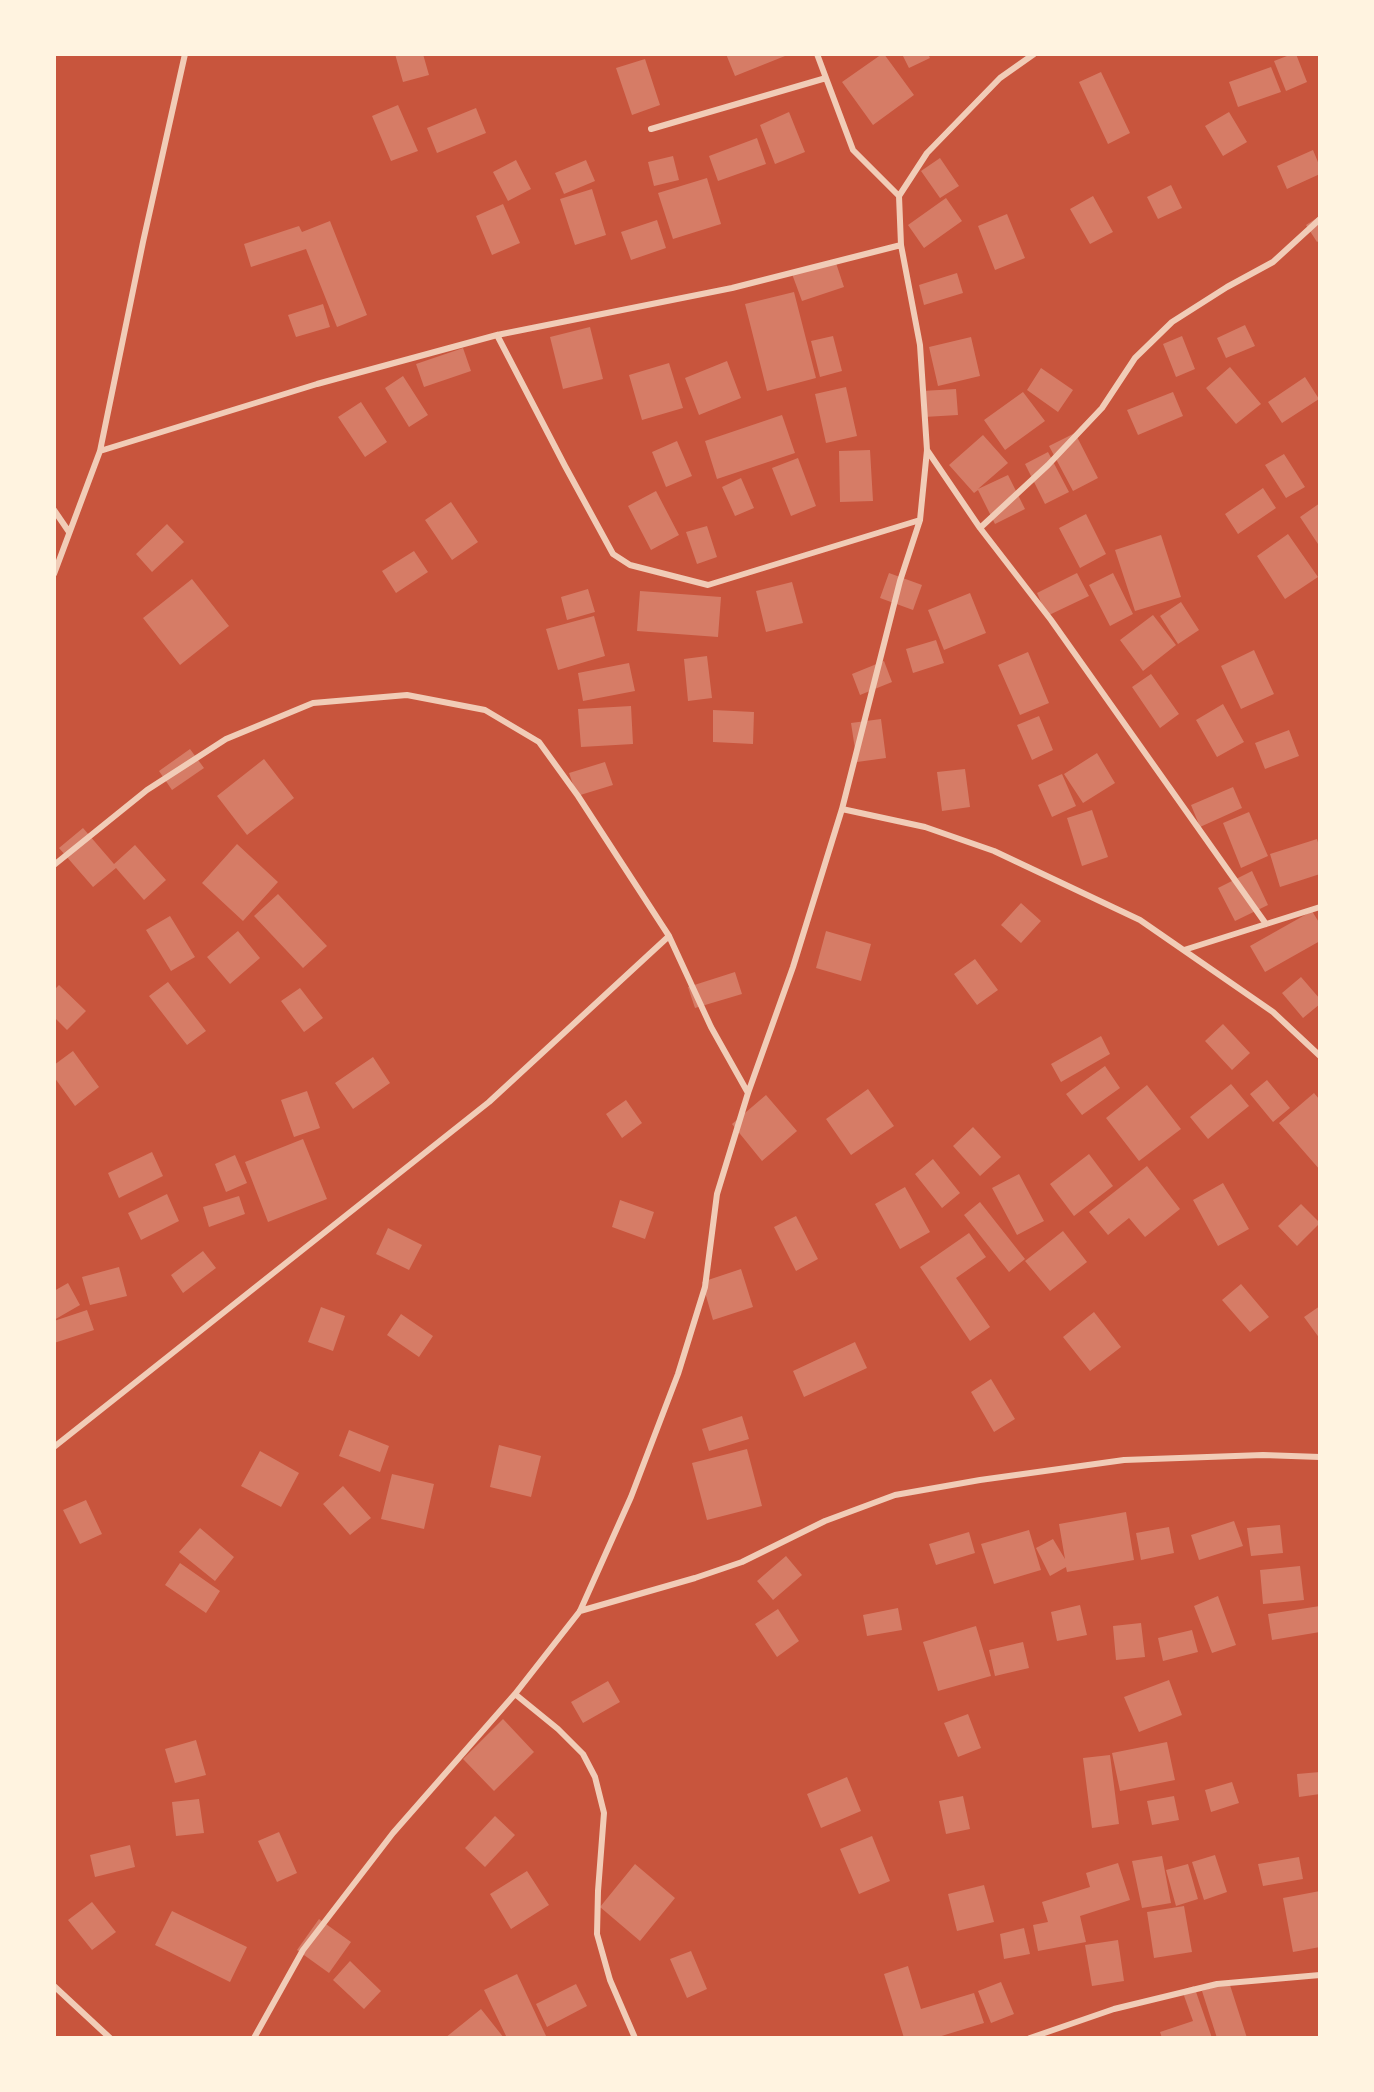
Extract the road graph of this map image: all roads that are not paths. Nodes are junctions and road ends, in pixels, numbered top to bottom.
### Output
1 (185, 54) edge
2 (817, 54) edge
3 (1034, 54) edge
4 (826, 78) junction
5 (651, 129) dead end
6 (899, 196) junction
7 (1320, 219) edge
8 (901, 245) junction
9 (497, 335) junction
10 (927, 450) junction
11 (100, 451) junction
12 (54, 510) edge
13 (920, 520) junction
14 (980, 528) junction
15 (69, 532) junction
16 (54, 574) edge
17 (842, 809) junction
18 (54, 865) edge
19 (1320, 907) edge
20 (1266, 924) junction
21 (669, 936) junction
22 (1184, 950) junction
23 (1320, 1056) edge
24 (748, 1093) junction
25 (54, 1447) edge
26 (1320, 1456) edge
27 (580, 1611) junction
28 (515, 1694) junction
29 (1320, 1975) edge
30 (54, 1986) edge
31 (110, 2038) edge
32 (254, 2038) edge
33 (635, 2038) edge
34 (1030, 2038) edge

1 - 11 street
2 - 4 street
3 - 6 street
4 - 5 street
4 - 6 street
6 - 8 street
7 - 14 street
8 - 9 street
8 - 10 street
9 - 11 street
9 - 13 street
10 - 13 street
10 - 14 street
11 - 15 street
12 - 15 street
13 - 17 street
14 - 20 street
15 - 16 street
17 - 22 street
17 - 24 street
18 - 21 street
19 - 20 street
20 - 22 street
21 - 24 street
21 - 25 street
22 - 23 street
24 - 27 street
26 - 27 street
27 - 28 street
28 - 32 street
28 - 33 street
29 - 34 street
30 - 31 street

